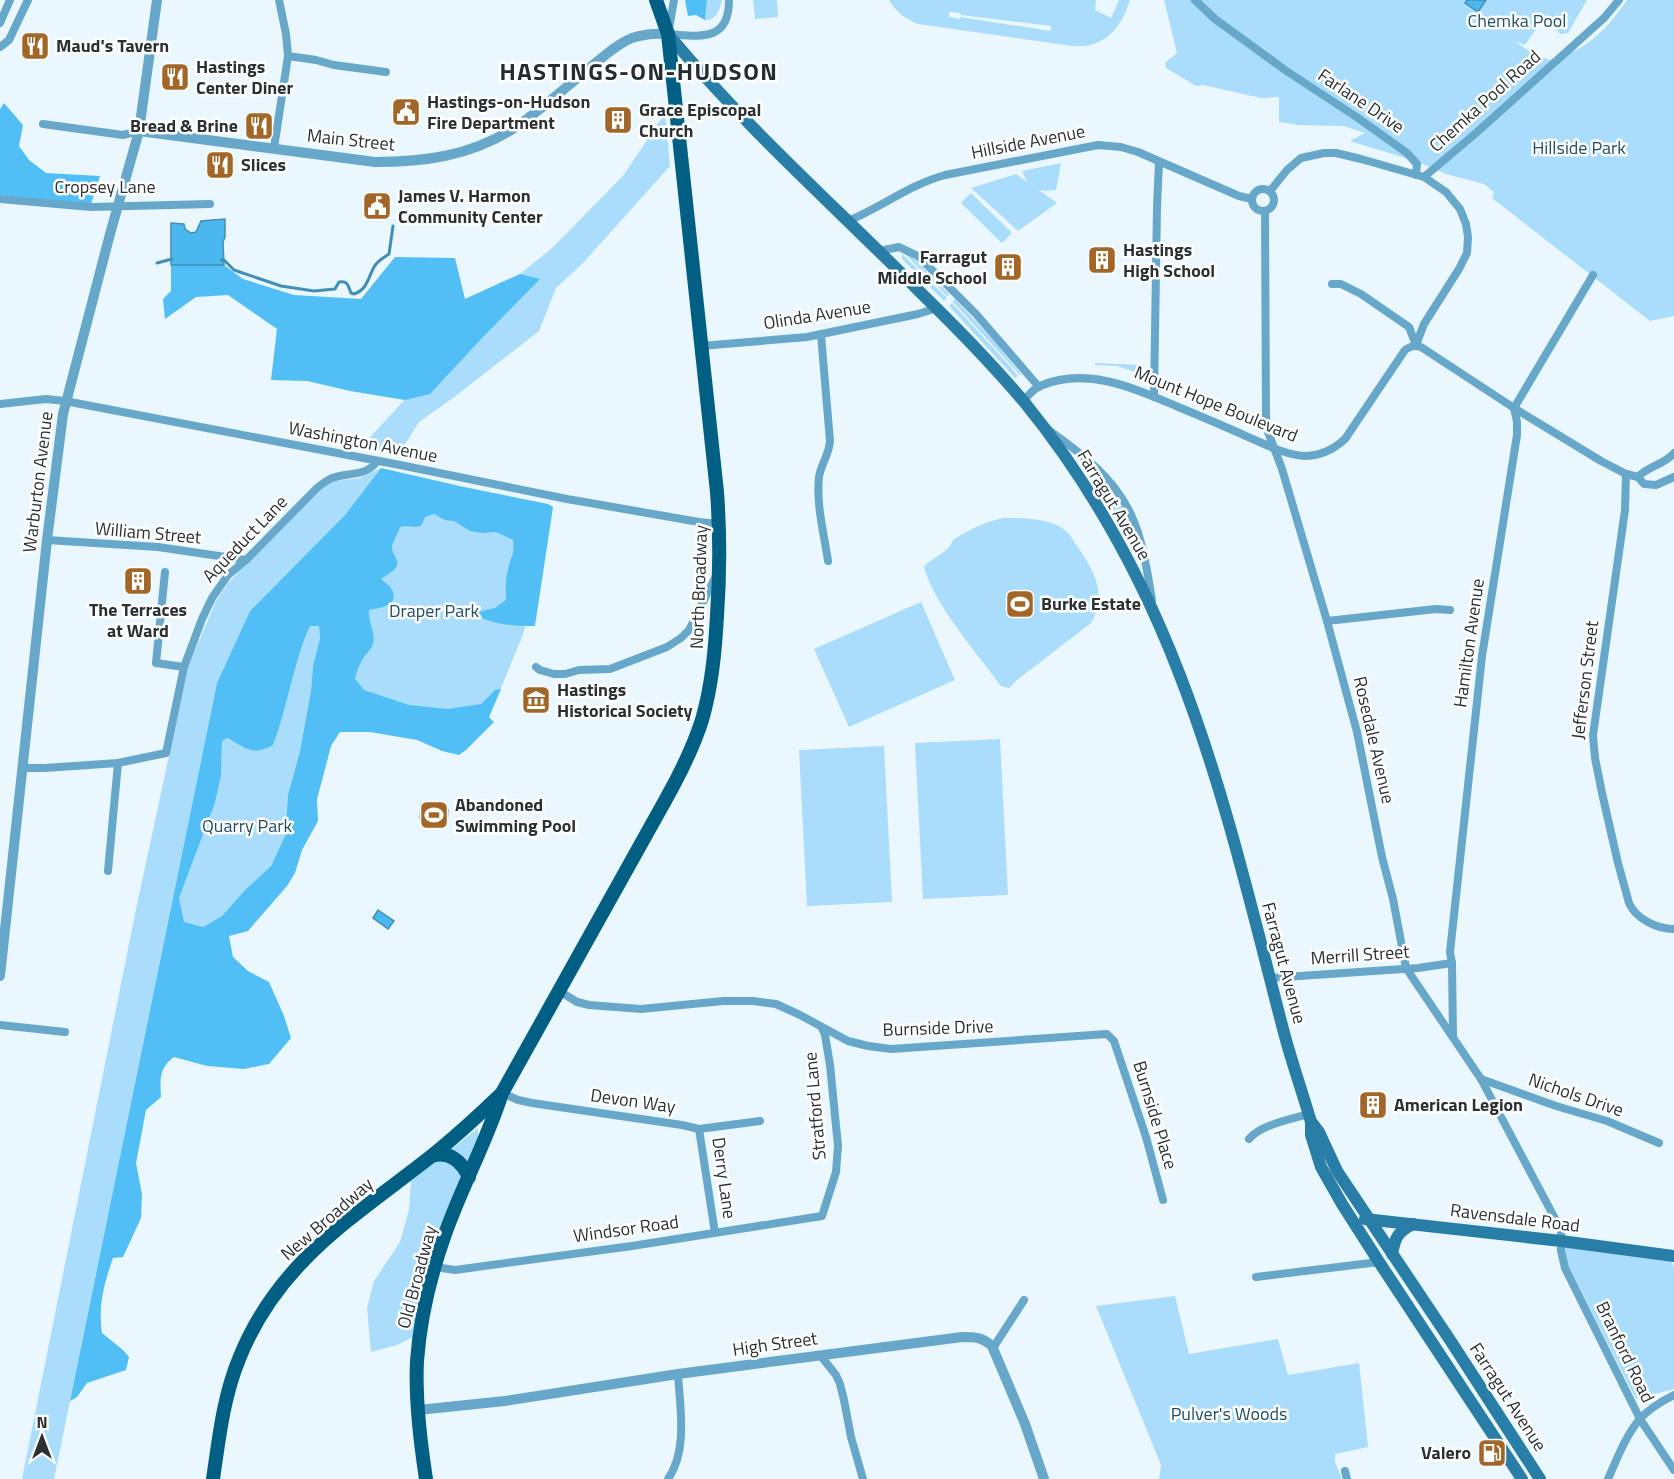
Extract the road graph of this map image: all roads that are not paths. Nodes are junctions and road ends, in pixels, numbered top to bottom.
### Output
1 (10, 0) edge
2 (28, 0) edge
3 (157, 0) edge
4 (279, 0) edge
5 (656, 0) edge
6 (674, 0) edge
7 (729, 0) edge
8 (1195, 0) edge
9 (1619, 0) edge
10 (0, 23) edge
11 (668, 34) junction
12 (0, 47) edge
13 (288, 56) junction
14 (386, 72) dead end
15 (43, 124) dead end
16 (139, 130) junction
17 (274, 148) junction
18 (1159, 162) junction
19 (1420, 176) junction
20 (1270, 191) junction
21 (1252, 199) junction
22 (0, 200) edge
23 (210, 204) dead end
24 (1265, 211) junction
25 (848, 221) junction
26 (879, 251) junction
27 (1593, 275) dead end
28 (1332, 284) dead end
29 (937, 308) junction
30 (821, 335) junction
31 (1416, 345) junction
32 (701, 346) junction
33 (1039, 387) junction
34 (1154, 397) junction
35 (65, 401) junction
36 (1023, 401) junction
37 (0, 404) edge
38 (1514, 408) junction
39 (1042, 426) junction
40 (1273, 447) junction
41 (1674, 453) edge
42 (377, 461) junction
43 (1626, 474) junction
44 (1638, 477) junction
45 (1674, 477) edge
46 (720, 524) junction
47 (47, 540) junction
48 (246, 560) junction
49 (828, 561) dead end
50 (720, 569) junction
51 (165, 572) dead end
52 (1450, 610) dead end
53 (1154, 616) junction
54 (1327, 621) junction
55 (184, 667) junction
56 (536, 667) dead end
57 (118, 763) junction
58 (23, 768) junction
59 (108, 871) dead end
60 (1674, 929) edge
61 (1452, 963) junction
62 (1406, 969) junction
63 (0, 976) edge
64 (1270, 978) junction
65 (559, 991) junction
66 (0, 1025) edge
67 (821, 1028) junction
68 (64, 1032) dead end
69 (1453, 1038) junction
70 (1114, 1041) joint
71 (1481, 1079) junction
72 (502, 1093) junction
73 (1310, 1118) junction
74 (760, 1121) dead end
75 (699, 1129) junction
76 (1249, 1139) dead end
77 (1659, 1143) dead end
78 (432, 1156) junction
79 (469, 1177) junction
80 (1163, 1200) dead end
81 (822, 1216) joint
82 (1368, 1218) junction
83 (1352, 1219) junction
84 (1413, 1224) junction
85 (715, 1233) junction
86 (1561, 1241) junction
87 (1392, 1254) junction
88 (1674, 1256) edge
89 (1379, 1262) junction
90 (435, 1267) junction
91 (1256, 1277) dead end
92 (1024, 1300) dead end
93 (1450, 1340) junction
94 (993, 1348) junction
95 (1437, 1349) junction
96 (820, 1355) junction
97 (678, 1374) junction
98 (1674, 1395) edge
99 (418, 1410) junction
100 (1499, 1416) junction
101 (1640, 1419) junction
102 (1486, 1424) junction
103 (1519, 1447) junction
104 (1506, 1455) junction
105 (1674, 1470) edge
106 (213, 1479) edge
107 (426, 1479) edge
108 (668, 1479) edge
109 (863, 1479) edge
110 (1044, 1479) edge
111 (1522, 1479) edge
112 (1540, 1479) edge
113 (1608, 1479) edge

1 - 10 street
2 - 12 street
3 - 16 street, Warburton Avenue
4 - 13 street
5 - 11 main road, North Broadway
6 - 11 street
7 - 11 street
8 - 19 street, Farlane Drive
9 - 19 street, Chemka Pool Road
11 - 17 street, Main Street
11 - 25 main road, Farragut Avenue
11 - 32 main road, North Broadway
13 - 14 street
13 - 17 street
15 - 16 street
16 - 17 street, Main Street
16 - 35 street, Warburton Avenue
18 - 21 street, Hillside Avenue
18 - 25 street, Hillside Avenue
18 - 34 street
19 - 20 street
19 - 31 street, Farlane Drive
20 - 21 street
20 - 24 street
21 - 24 street
22 - 23 street, Cropsey Lane
24 - 40 street, Rosedale Avenue
25 - 26 main road, Farragut Avenue
26 - 29 main road, Farragut Avenue
26 - 33 street
27 - 38 street
28 - 31 street
29 - 30 street, Olinda Avenue
29 - 36 main road, Farragut Avenue
30 - 32 street, Olinda Avenue
30 - 49 street
31 - 38 street
31 - 40 street, Mount Hope Boulevard
32 - 46 main road, North Broadway
33 - 34 street, Mount Hope Boulevard
33 - 36 street, Mount Hope Boulevard
34 - 40 street, Mount Hope Boulevard
35 - 37 street, Washington Avenue
35 - 42 street, Washington Avenue
35 - 47 street, Warburton Avenue
36 - 39 main road, Farragut Avenue
38 - 43 street
38 - 61 street, Hamilton Avenue
39 - 53 main road, Farragut Avenue
39 - 53 street
40 - 54 street, Rosedale Avenue
41 - 44 street
42 - 46 street, Washington Avenue
42 - 48 street, Aqueduct Lane
43 - 44 street
43 - 60 street, Jefferson Street
44 - 45 street
46 - 50 main road, North Broadway
47 - 48 street, William Street
47 - 58 street, Warburton Avenue
48 - 55 street, Aqueduct Lane
50 - 56 street
50 - 65 main road, North Broadway
51 - 55 street
52 - 54 street
53 - 64 main road, Farragut Avenue
54 - 62 street, Rosedale Avenue
55 - 57 street, Aqueduct Lane
57 - 58 street
57 - 59 street
58 - 63 street, Warburton Avenue
61 - 62 street, Merrill Street
61 - 69 street, Hamilton Avenue
62 - 64 street, Merrill Street
62 - 69 street, Rosedale Avenue
64 - 73 main road, Farragut Avenue
65 - 67 street, Burnside Drive
65 - 72 main road, North Broadway
66 - 68 street
67 - 70 street, Burnside Drive
67 - 81 street, Stratford Lane
69 - 71 street, Rosedale Avenue
70 - 80 street, Burnside Place
71 - 77 street, Nichols Drive
71 - 86 street, Rosedale Avenue
72 - 75 street, Devon Way
72 - 78 main road, New Broadway
72 - 79 main road, Old Broadway
73 - 76 street
73 - 82 main road, Farragut Avenue
73 - 83 main road, Farragut Avenue
74 - 75 street, Devon Way
75 - 85 street, Derry Lane
78 - 79 main road
78 - 106 main road, New Broadway
79 - 90 main road, Old Broadway
81 - 85 street, Windsor Road
82 - 83 main road, Ravensdale Road
82 - 84 main road, Ravensdale Road
82 - 87 main road, Farragut Avenue
83 - 89 main road, Farragut Avenue
84 - 86 main road, Ravensdale Road
84 - 87 main road
85 - 90 street, Windsor Road
86 - 88 main road, Ravensdale Road
86 - 101 street, Branford Road
87 - 93 main road, Farragut Avenue
89 - 91 street
89 - 95 main road, Farragut Avenue
90 - 99 main road, Old Broadway
92 - 94 street
93 - 95 main road
93 - 100 main road, Farragut Avenue
94 - 96 street, High Street
94 - 110 street
95 - 102 main road, Farragut Avenue
96 - 97 street, High Street
96 - 109 street
97 - 99 street, High Street
97 - 108 street
98 - 101 street
99 - 107 main road, Old Broadway
100 - 102 main road
100 - 103 main road, Farragut Avenue
101 - 105 street, Branford Road
101 - 113 street
102 - 104 main road, Farragut Avenue
103 - 104 main road
103 - 112 main road, Farragut Avenue
104 - 111 main road, Farragut Avenue

